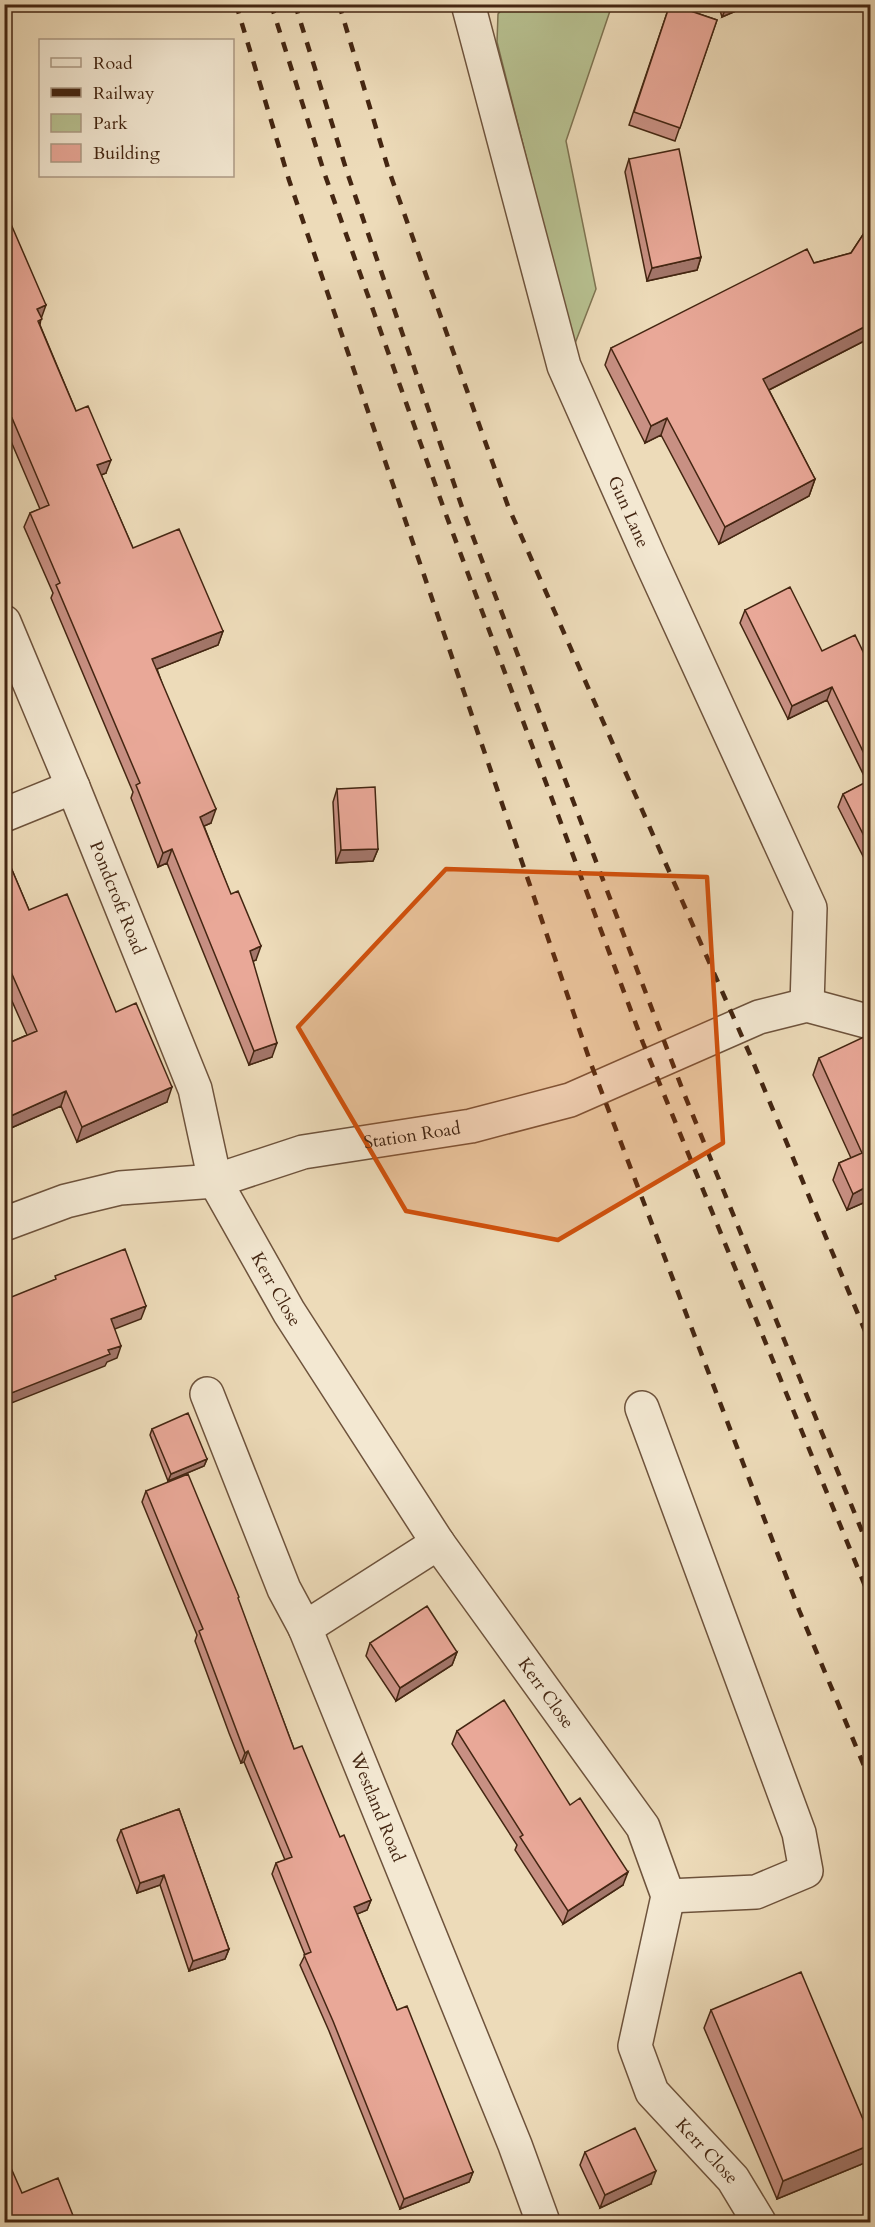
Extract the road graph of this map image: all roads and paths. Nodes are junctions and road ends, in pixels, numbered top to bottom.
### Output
1 (468, 4) edge
2 (4, 622) edge
3 (74, 786) junction
4 (4, 815) edge
5 (807, 1005) junction
6 (870, 1022) edge
7 (215, 1180) junction
8 (4, 1224) edge
9 (207, 1394) dead end
10 (642, 1408) dead end
11 (438, 1543) junction
12 (305, 1628) junction
13 (668, 1896) junction
14 (543, 2223) edge
15 (759, 2223) edge

1 - 5 street, Gun Lane
2 - 3 street, Pondcroft Road
3 - 4 street
3 - 7 street, Pondcroft Road
5 - 6 street
5 - 7 street, Station Road
7 - 8 street, Station Road
7 - 11 street, Kerr Close
9 - 12 street, Westland Road
10 - 13 street
11 - 12 street
11 - 13 street, Kerr Close
12 - 14 street, Westland Road
13 - 15 street, Kerr Close

